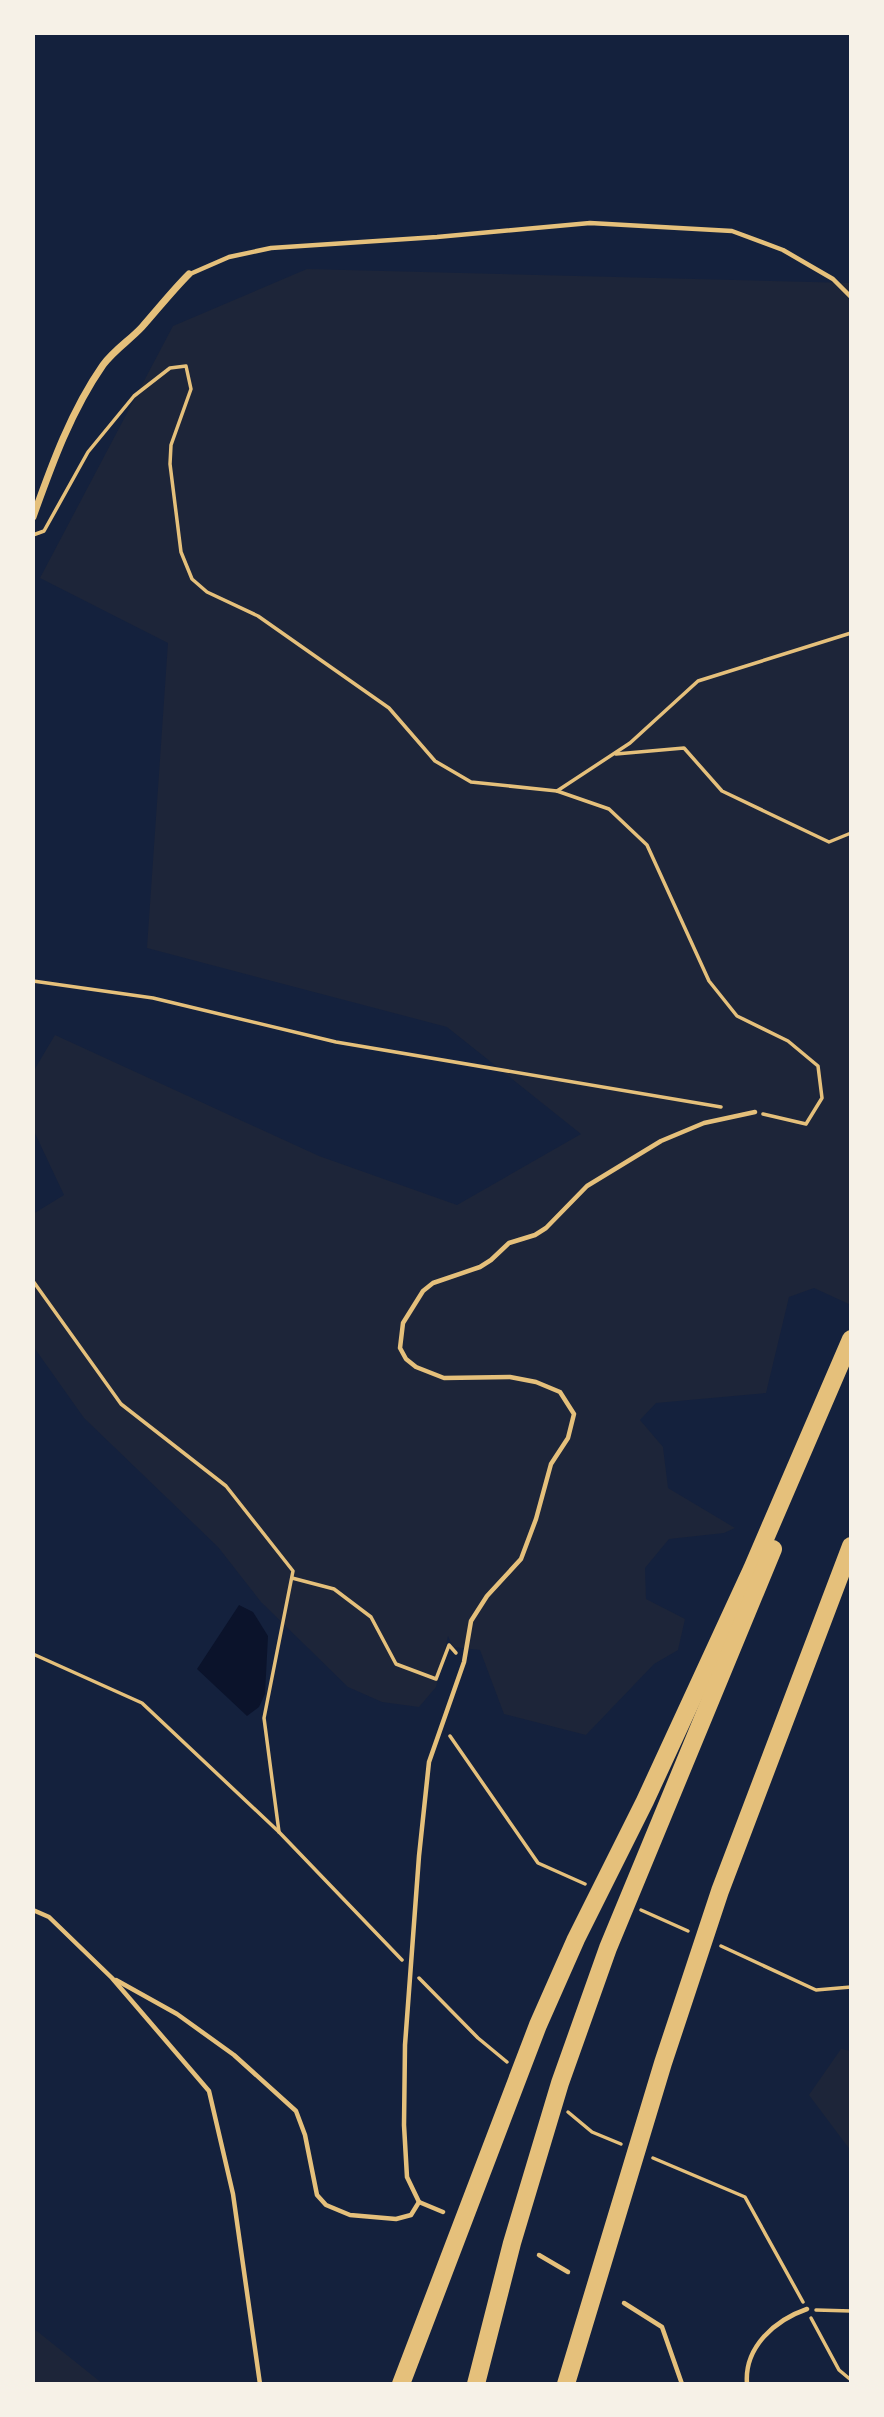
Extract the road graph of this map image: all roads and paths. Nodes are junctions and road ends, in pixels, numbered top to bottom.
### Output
1 (189, 274) joint
2 (851, 297) edge
3 (33, 517) edge
4 (33, 535) edge
5 (851, 633) edge
6 (613, 755) junction
7 (557, 791) junction
8 (851, 833) edge
9 (33, 981) edge
10 (755, 1112) junction
11 (33, 1281) edge
12 (851, 1339) edge
13 (851, 1350) edge
14 (851, 1546) edge
15 (292, 1578) junction
16 (33, 1654) edge
17 (464, 1662) junction
18 (441, 1723) junction
19 (279, 1832) junction
20 (589, 1886) dead end
21 (629, 1904) junction
22 (33, 1910) edge
23 (694, 1934) dead end
24 (715, 1944) dead end
25 (410, 1969) junction
26 (112, 1978) junction
27 (851, 1987) edge
28 (510, 2064) dead end
29 (557, 2103) junction
30 (626, 2146) dead end
31 (648, 2155) dead end
32 (419, 2202) junction
33 (443, 2212) dead end
34 (539, 2255) dead end
35 (568, 2272) dead end
36 (624, 2303) dead end
37 (807, 2309) junction
38 (851, 2311) edge
39 (851, 2380) edge
40 (260, 2384) edge
41 (401, 2384) edge
42 (476, 2384) edge
43 (566, 2384) edge
44 (682, 2384) edge
45 (747, 2384) edge

1 - 2 lane
1 - 3 street
4 - 7 path
5 - 6 path
6 - 7 path
6 - 8 path
7 - 10 path
9 - 10 path
10 - 17 lane
11 - 15 path
12 - 41 highway
13 - 21 highway
14 - 43 highway
15 - 17 path
15 - 19 path
16 - 19 path
17 - 18 lane
18 - 20 path
18 - 25 lane
19 - 25 path
21 - 23 path
21 - 29 highway
22 - 26 lane
24 - 27 path
25 - 28 path
25 - 32 lane
26 - 32 lane
26 - 40 lane
29 - 30 path
29 - 42 highway
31 - 37 path
32 - 33 lane
34 - 35 lane
36 - 44 lane
37 - 38 path
37 - 39 path
37 - 45 lane

